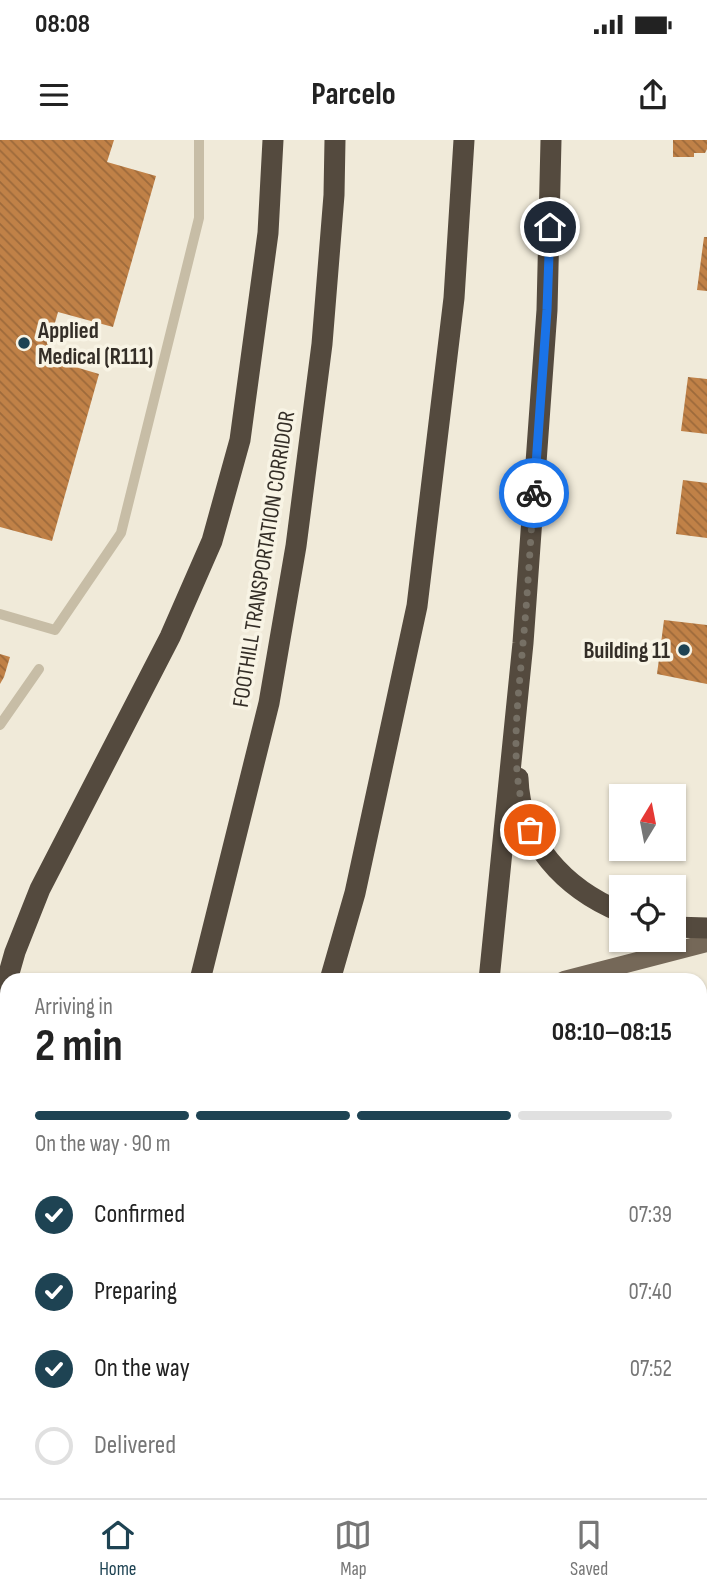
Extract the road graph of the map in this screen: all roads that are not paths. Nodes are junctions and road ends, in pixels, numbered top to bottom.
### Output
1 (199, 140) edge
2 (273, 140) edge
3 (335, 140) edge
4 (464, 140) edge
5 (551, 140) edge
6 (0, 614) edge
7 (39, 669) dead end
8 (516, 718) junction
9 (0, 725) edge
10 (609, 906) edge
11 (686, 927) edge
12 (707, 928) edge
13 (707, 943) edge
14 (9, 973) edge
15 (202, 973) edge
16 (332, 973) edge
17 (490, 973) edge
18 (591, 973) edge

1 - 6 lane
2 - 14 highway
3 - 15 highway, FOOTHILL TRANSPORTATION CORRIDOR
4 - 16 highway
5 - 8 highway
7 - 9 lane
8 - 10 highway
8 - 17 highway
11 - 12 highway
13 - 18 main road

